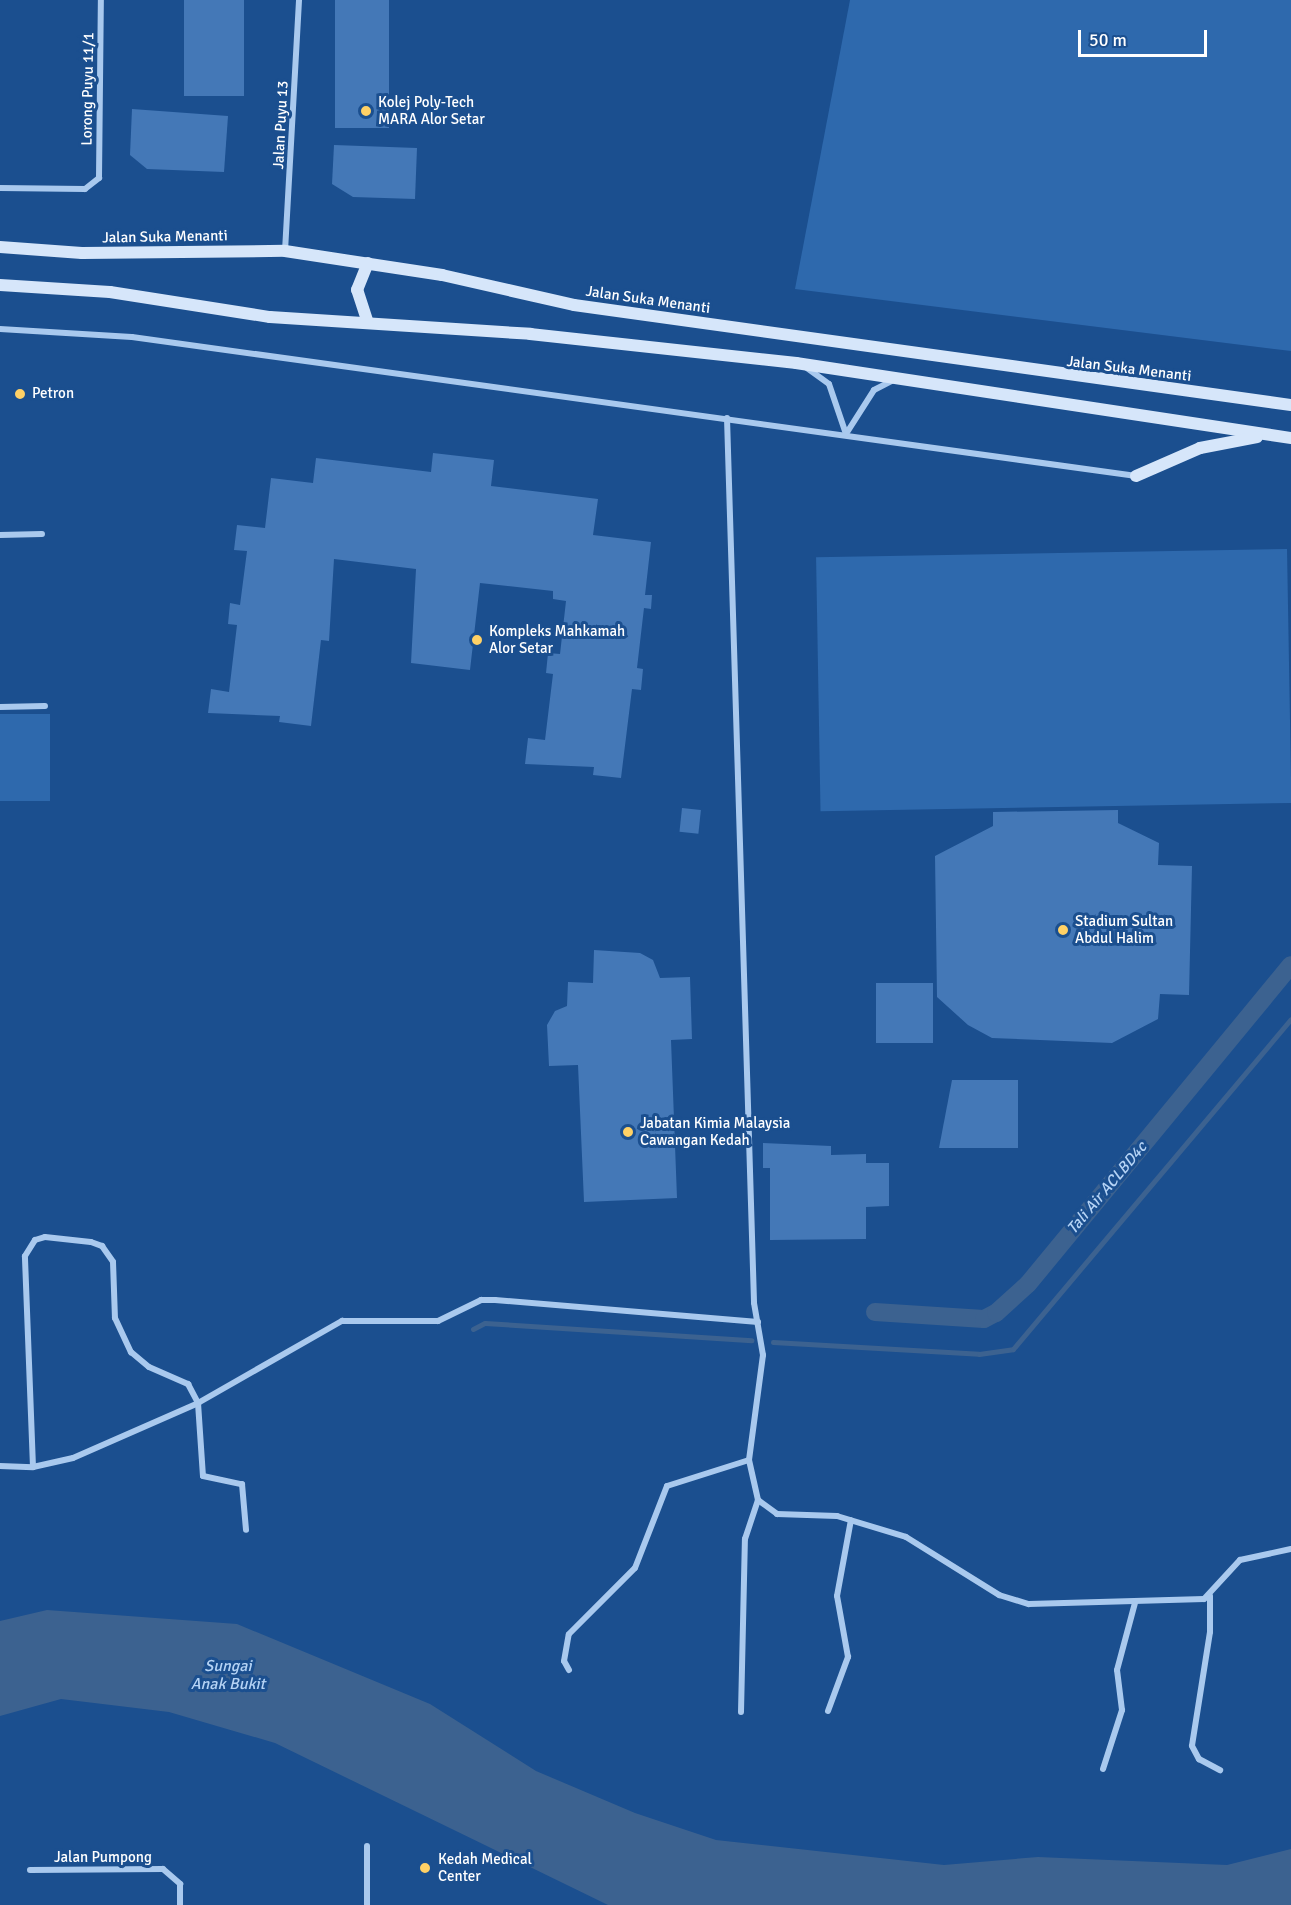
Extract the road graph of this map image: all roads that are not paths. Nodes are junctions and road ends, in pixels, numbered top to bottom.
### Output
1 (100, 0) edge
2 (299, 0) edge
3 (0, 188) edge
4 (0, 247) edge
5 (285, 251) junction
6 (368, 263) junction
7 (0, 285) edge
8 (367, 320) junction
9 (0, 329) edge
10 (796, 363) junction
11 (901, 378) junction
12 (1291, 405) edge
13 (727, 418) junction
14 (846, 435) junction
15 (1276, 436) junction
16 (1291, 438) edge
17 (1136, 476) joint
18 (42, 534) dead end
19 (0, 535) edge
20 (45, 706) dead end
21 (0, 707) edge
22 (758, 1322) junction
23 (198, 1403) junction
24 (749, 1460) junction
25 (0, 1466) edge
26 (33, 1467) junction
27 (758, 1500) junction
28 (851, 1520) junction
29 (246, 1530) dead end
30 (1291, 1549) edge
31 (1210, 1596) junction
32 (1135, 1604) junction
33 (569, 1670) dead end
34 (828, 1711) dead end
35 (741, 1712) dead end
36 (1103, 1769) dead end
37 (1220, 1770) dead end
38 (367, 1846) dead end
39 (30, 1870) dead end
40 (180, 1905) edge
41 (367, 1905) edge

1 - 3 street, Lorong Puyu 11/1
2 - 5 street, Jalan Puyu 13
4 - 5 main road, Jalan Suka Menanti
5 - 6 main road, Jalan Suka Menanti
6 - 8 main road
6 - 12 main road, Jalan Suka Menanti
7 - 8 main road
8 - 10 main road
9 - 13 street
10 - 11 main road
10 - 14 street
11 - 14 street
11 - 15 main road
13 - 14 street
13 - 22 street
14 - 17 street
15 - 16 main road
15 - 17 main road
18 - 19 street
20 - 21 street
22 - 23 street
22 - 24 street
23 - 26 street
23 - 26 street
23 - 29 street
24 - 27 street
24 - 33 street
25 - 26 street
27 - 28 street
27 - 35 street
28 - 32 street
28 - 34 street
30 - 31 street
31 - 32 street
31 - 37 street
32 - 36 street
38 - 41 street
39 - 40 street, Jalan Pumpong

